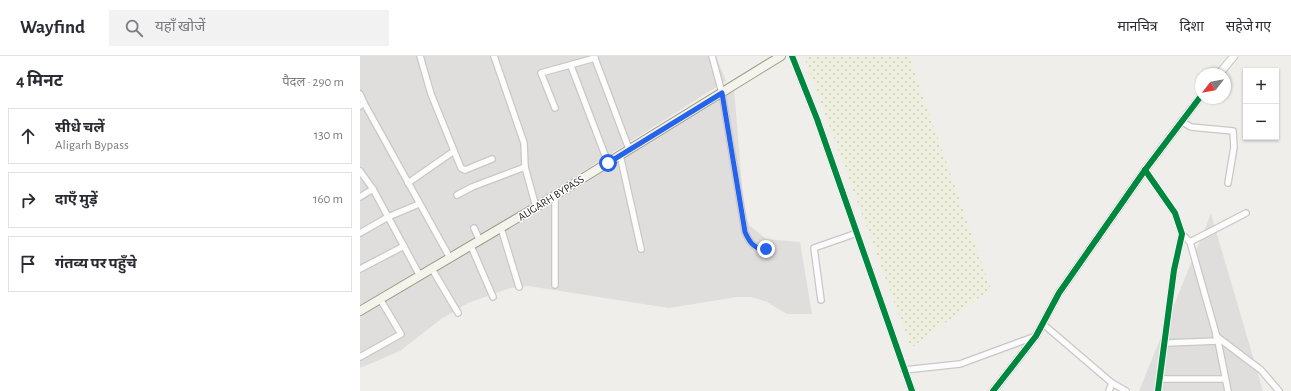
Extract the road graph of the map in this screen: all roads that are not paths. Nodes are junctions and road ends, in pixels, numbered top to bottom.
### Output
1 (420, 56) edge
2 (494, 56) edge
3 (712, 56) edge
4 (781, 56) edge
5 (792, 56) edge
6 (1234, 56) edge
7 (595, 57) edge
8 (571, 66) junction
9 (1224, 68) edge
10 (722, 93) junction
11 (360, 94) edge
12 (362, 104) edge
13 (1195, 104) edge
14 (555, 108) dead end
15 (1181, 121) junction
16 (629, 149) junction
17 (454, 151) junction
18 (620, 155) junction
19 (492, 159) dead end
20 (608, 163) junction
21 (525, 167) junction
22 (1145, 170) junction
23 (360, 171) edge
24 (408, 183) junction
25 (1228, 183) dead end
26 (373, 190) junction
27 (457, 196) dead end
28 (554, 196) junction
29 (360, 197) edge
30 (419, 204) junction
31 (536, 207) junction
32 (1246, 213) dead end
33 (388, 217) junction
34 (474, 228) dead end
35 (501, 228) junction
36 (360, 233) edge
37 (857, 233) junction
38 (1182, 234) junction
39 (480, 241) junction
40 (1190, 242) junction
41 (404, 246) junction
42 (471, 246) junction
43 (641, 249) dead end
44 (766, 249) dead end
45 (450, 258) junction
46 (360, 269) edge
47 (432, 269) junction
48 (420, 276) junction
49 (555, 285) dead end
50 (519, 287) dead end
51 (493, 297) dead end
52 (380, 299) junction
53 (821, 300) dead end
54 (360, 311) edge
55 (458, 312) dead end
56 (1043, 324) junction
57 (1036, 336) junction
58 (1217, 339) junction
59 (1166, 343) junction
60 (360, 357) edge
61 (904, 370) junction
62 (1161, 379) junction
63 (1225, 379) junction
64 (1112, 383) junction
65 (912, 391) edge
66 (992, 391) edge
67 (1109, 391) edge
68 (1126, 391) edge
69 (1158, 391) edge
70 (1228, 391) edge
71 (1279, 391) edge

1 - 17 street
2 - 21 street
3 - 10 street
4 - 10 main road, ALIGARH BYPASS
5 - 37 street
6 - 9 street
7 - 8 street
7 - 16 street
8 - 14 street
8 - 20 street
10 - 16 main road, ALIGARH BYPASS
10 - 44 street
11 - 12 street
12 - 24 street
13 - 15 street
15 - 22 street
15 - 25 street
16 - 18 main road, ALIGARH BYPASS
17 - 19 street
17 - 24 street
18 - 20 main road, ALIGARH BYPASS
18 - 43 street
20 - 28 main road, ALIGARH BYPASS
21 - 27 street
21 - 31 street
22 - 38 street
22 - 56 street
23 - 26 street
24 - 30 street
26 - 29 street
26 - 33 street
28 - 31 main road, ALIGARH BYPASS
28 - 49 street
30 - 33 street
30 - 45 street
31 - 35 main road, ALIGARH BYPASS
32 - 40 street
33 - 36 street
33 - 41 street
34 - 39 street
35 - 39 main road, ALIGARH BYPASS
35 - 50 street
37 - 53 street
37 - 61 street
38 - 40 street
38 - 59 street
39 - 42 main road, ALIGARH BYPASS
40 - 58 street
41 - 46 street
41 - 48 street
42 - 45 main road, ALIGARH BYPASS
42 - 51 street
45 - 47 main road, ALIGARH BYPASS
47 - 48 main road, ALIGARH BYPASS
47 - 55 street
48 - 52 main road, ALIGARH BYPASS
52 - 54 main road, ALIGARH BYPASS
52 - 60 street
56 - 57 street
56 - 64 street
57 - 61 street
57 - 66 street
58 - 59 street
58 - 63 street
58 - 71 street
59 - 62 street
61 - 65 street
62 - 63 street
62 - 69 street
63 - 70 street
64 - 67 street
64 - 68 street

